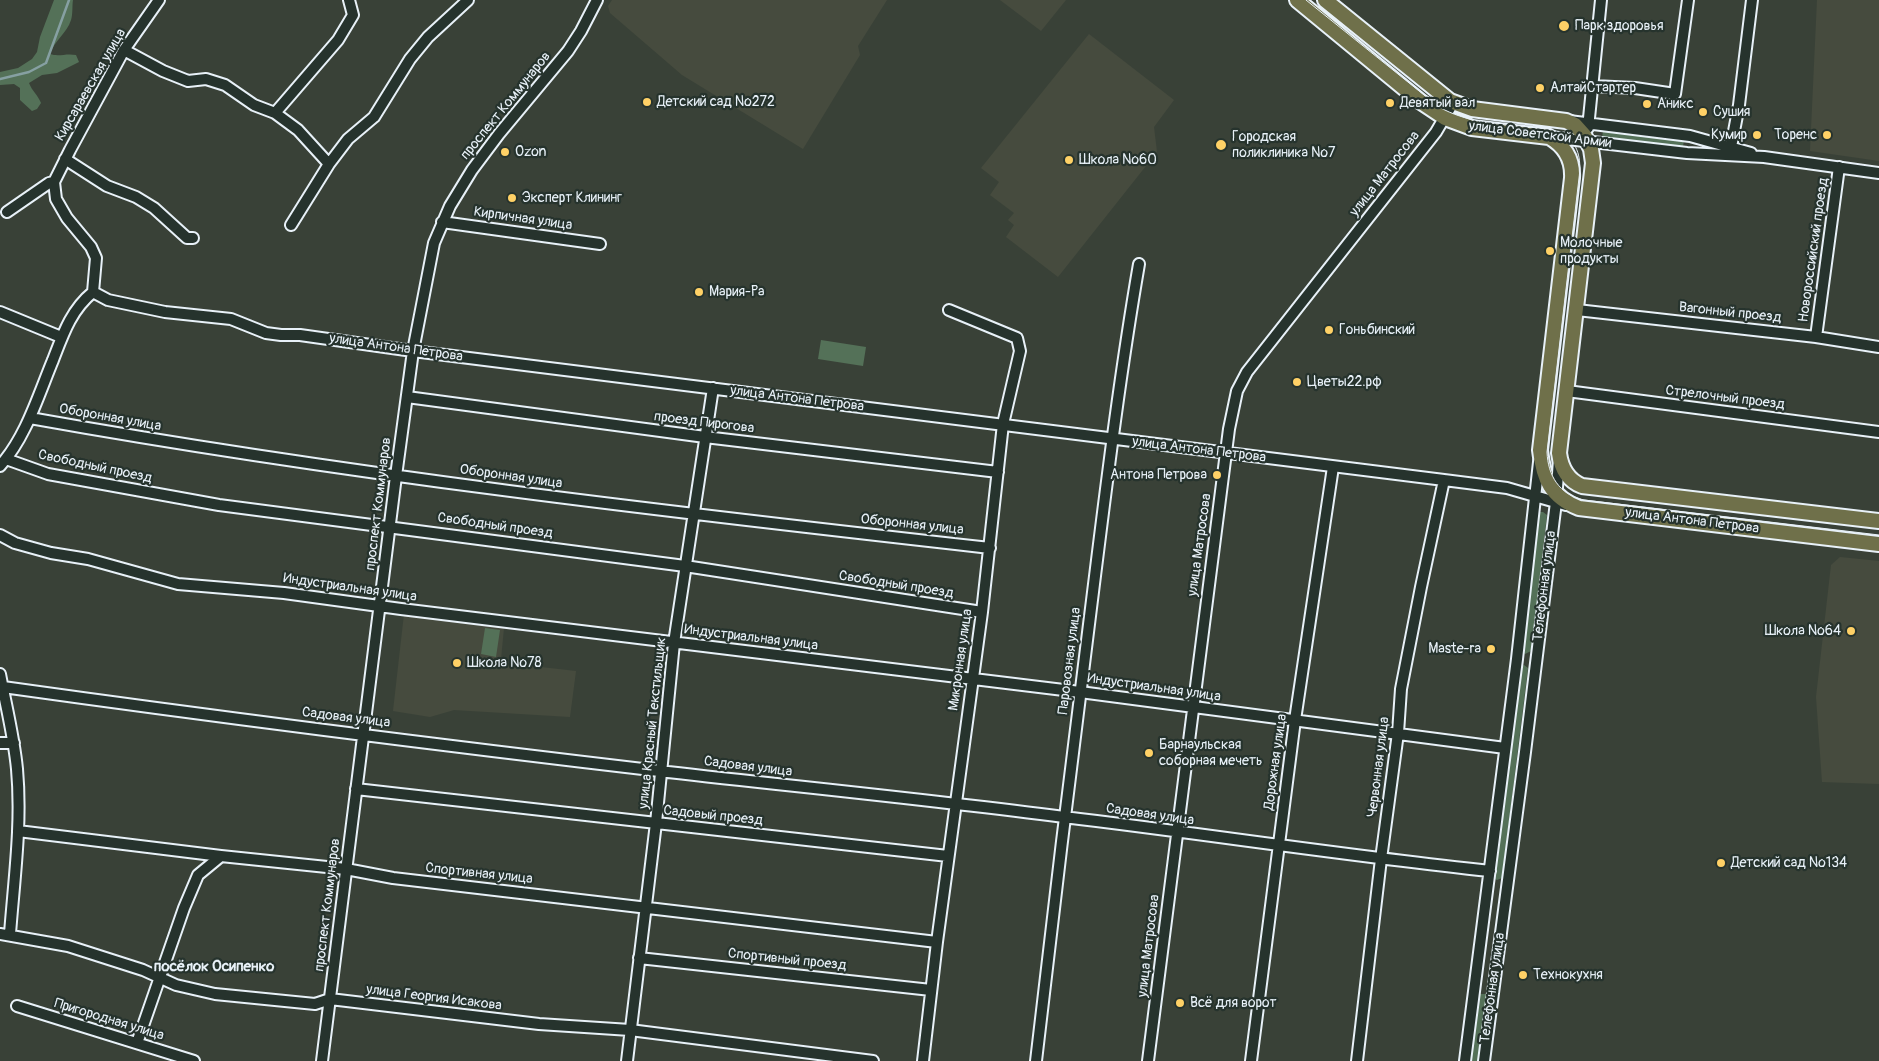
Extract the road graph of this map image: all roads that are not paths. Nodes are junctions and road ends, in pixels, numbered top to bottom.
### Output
1 (159, 0) edge
2 (349, 0) edge
3 (468, 0) edge
4 (597, 0) edge
5 (1297, 0) edge
6 (1325, 0) edge
7 (1601, 0) edge
8 (1688, 0) edge
9 (1752, 0) edge
10 (124, 50) junction
11 (1593, 86) junction
12 (1454, 103) junction
13 (275, 113) junction
14 (1446, 118) junction
15 (1583, 134) junction
16 (1550, 137) junction
17 (1731, 147) junction
18 (1764, 157) junction
19 (65, 158) junction
20 (1570, 159) junction
21 (329, 164) junction
22 (1838, 167) junction
23 (1879, 173) edge
24 (54, 182) junction
25 (7, 212) dead end
26 (442, 222) junction
27 (291, 225) dead end
28 (193, 238) dead end
29 (600, 244) dead end
30 (1139, 264) dead end
31 (93, 292) junction
32 (949, 310) dead end
33 (1577, 310) junction
34 (0, 312) edge
35 (62, 337) junction
36 (1816, 337) junction
37 (1879, 347) edge
38 (413, 350) junction
39 (713, 388) junction
40 (1567, 391) junction
41 (407, 397) junction
42 (30, 418) junction
43 (1003, 424) junction
44 (1879, 432) edge
45 (705, 437) junction
46 (1112, 439) junction
47 (1540, 450) junction
48 (1559, 452) junction
49 (1226, 453) junction
50 (3, 463) edge
51 (1333, 467) junction
52 (998, 472) junction
53 (396, 476) junction
54 (1444, 480) junction
55 (1582, 486) junction
56 (1535, 491) junction
57 (1555, 492) junction
58 (693, 515) junction
59 (1879, 521) edge
60 (389, 526) junction
61 (0, 536) edge
62 (1879, 544) edge
63 (990, 548) junction
64 (686, 566) junction
65 (379, 606) junction
66 (982, 612) junction
67 (674, 643) junction
68 (1, 680) edge
69 (972, 680) junction
70 (1080, 692) junction
71 (1192, 707) junction
72 (1295, 720) junction
73 (1398, 732) junction
74 (363, 735) junction
75 (0, 743) edge
76 (14, 743) junction
77 (1505, 748) junction
78 (662, 771) junction
79 (356, 789) junction
80 (955, 804) junction
81 (1066, 817) junction
82 (656, 823) junction
83 (18, 830) junction
84 (1177, 832) junction
85 (1278, 846) junction
86 (221, 856) junction
87 (948, 856) junction
88 (1381, 859) junction
89 (346, 869) junction
90 (1490, 871) junction
91 (645, 907) junction
92 (5, 934) edge
93 (937, 942) junction
94 (639, 958) junction
95 (159, 977) junction
96 (931, 990) junction
97 (330, 999) junction
98 (16, 1006) dead end
99 (630, 1030) junction
100 (137, 1043) junction
101 (194, 1061) edge
102 (322, 1061) edge
103 (627, 1061) edge
104 (873, 1061) edge
105 (923, 1061) edge
106 (1036, 1061) edge
107 (1148, 1061) edge
108 (1251, 1061) edge
109 (1357, 1061) edge
110 (1465, 1061) edge
111 (1484, 1061) edge

1 - 10 street, Кирсараевская улица
2 - 13 street
3 - 21 street
4 - 26 street, проспект Коммунаров
5 - 14 main road, улица Советской Армии
6 - 12 main road, улица Советской Армии
7 - 11 street, Телефонная улица
8 - 11 street
9 - 17 street
10 - 13 street
10 - 19 street, Кирсараевская улица
11 - 15 street, Телефонная улица
12 - 14 street, улица Матросова
12 - 15 main road, улица Советской Армии
13 - 21 street
14 - 16 main road, улица Советской Армии
14 - 49 street, улица Матросова
15 - 16 street, улица Советской Армии
15 - 17 street, улица Советской Армии
15 - 18 street, улица Советской Армии
15 - 20 street
15 - 33 main road, Телефонная улица
16 - 20 main road
17 - 18 street, улица Советской Армии
18 - 22 street, улица Советской Армии
19 - 24 street, Кирсараевская улица
19 - 28 street
20 - 47 main road, Телефонная улица
21 - 27 street
22 - 23 street, улица Советской Армии
22 - 36 street, Новороссийский проезд
24 - 25 street
24 - 31 street
26 - 29 street, Кирпичная улица
26 - 38 street, проспект Коммунаров
30 - 46 street, Паровозная улица
31 - 35 street
31 - 38 street, улица Антона Петрова
32 - 43 street, Микронная улица
33 - 36 street, Вагонный проезд
33 - 40 main road, Телефонная улица
34 - 35 street
35 - 42 street
36 - 37 street, Вагонный проезд
38 - 39 street, улица Антона Петрова
38 - 41 street, проспект Коммунаров
39 - 43 street, улица Антона Петрова
39 - 45 street, улица Красный Текстильщик
40 - 44 street, Стрелочный проезд
40 - 48 main road, Телефонная улица
41 - 45 street, проезд Пирогова
41 - 53 street, проспект Коммунаров
42 - 50 street
42 - 53 street, Оборонная улица
43 - 46 street, улица Антона Петрова
43 - 52 street, Микронная улица
45 - 52 street, проезд Пирогова
45 - 58 street, улица Красный Текстильщик
46 - 49 street, улица Антона Петрова
46 - 70 street, Паровозная улица
47 - 56 street, Телефонная улица
47 - 57 main road
48 - 55 main road
48 - 57 street, Телефонная улица
49 - 51 street, улица Антона Петрова
49 - 71 street, улица Матросова
50 - 60 street, Свободный проезд
51 - 54 street, улица Антона Петрова
51 - 72 street, Дорожная улица
52 - 63 street, Микронная улица
53 - 58 street, Оборонная улица
53 - 60 street, проспект Коммунаров
54 - 56 street, улица Антона Петрова
54 - 73 street, Червонная улица
55 - 57 street, улица Антона Петрова
55 - 59 main road, улица Антона Петрова
56 - 57 street, улица Антона Петрова
56 - 57 street, улица Антона Петрова
56 - 77 street, Телефонная улица
57 - 62 main road, улица Антона Петрова
57 - 111 street, Телефонная улица
58 - 63 street, Оборонная улица
58 - 64 street, улица Красный Текстильщик
60 - 64 street, Свободный проезд
60 - 65 street, проспект Коммунаров
61 - 65 street, Индустриальная улица
63 - 66 street, Микронная улица
64 - 66 street, Свободный проезд
64 - 67 street, улица Красный Текстильщик
65 - 67 street, Индустриальная улица
65 - 74 street, проспект Коммунаров
66 - 69 street, Микронная улица
67 - 69 street, Индустриальная улица
67 - 78 street, улица Красный Текстильщик
68 - 74 street, Садовая улица
68 - 76 street
69 - 70 street, Индустриальная улица
69 - 80 street, Микронная улица
70 - 71 street, Индустриальная улица
70 - 81 street, Паровозная улица
71 - 72 street, Индустриальная улица
71 - 84 street, улица Матросова
72 - 73 street, Индустриальная улица
72 - 85 street, Дорожная улица
73 - 77 street, Индустриальная улица
73 - 88 street, Червонная улица
74 - 78 street, Садовая улица
74 - 79 street, проспект Коммунаров
75 - 76 street
76 - 83 street
77 - 90 street, Телефонная улица
78 - 80 street, Садовая улица
78 - 82 street, улица Красный Текстильщик
79 - 82 street, Садовый проезд
79 - 89 street, проспект Коммунаров
80 - 81 street, Садовая улица
80 - 87 street, Микронная улица
81 - 84 street, Садовая улица
81 - 106 street, Паровозная улица
82 - 87 street, Садовый проезд
82 - 91 street, улица Красный Текстильщик
83 - 86 street, Спортивная улица
83 - 92 street
84 - 85 street, Садовая улица
84 - 107 street, улица Матросова
85 - 88 street, Садовая улица
85 - 108 street, Дорожная улица
86 - 89 street, Спортивная улица
86 - 95 street
87 - 93 street, Микронная улица
88 - 90 street, Садовая улица
88 - 109 street, Червонная улица
89 - 91 street, Спортивная улица
89 - 97 street, проспект Коммунаров
90 - 110 street, Телефонная улица
91 - 93 street, Спортивная улица
91 - 94 street, улица Красный Текстильщик
92 - 95 street, улица Георгия Исакова
93 - 96 street, Микронная улица
94 - 96 street, Спортивный проезд
94 - 99 street, улица Красный Текстильщик
95 - 97 street, улица Георгия Исакова
95 - 100 street
96 - 105 street, Микронная улица
97 - 99 street, улица Георгия Исакова
97 - 102 street, проспект Коммунаров
98 - 100 street, Пригородная улица
99 - 103 street, улица Красный Текстильщик
99 - 104 street, улица Георгия Исакова
100 - 101 street, Пригородная улица

